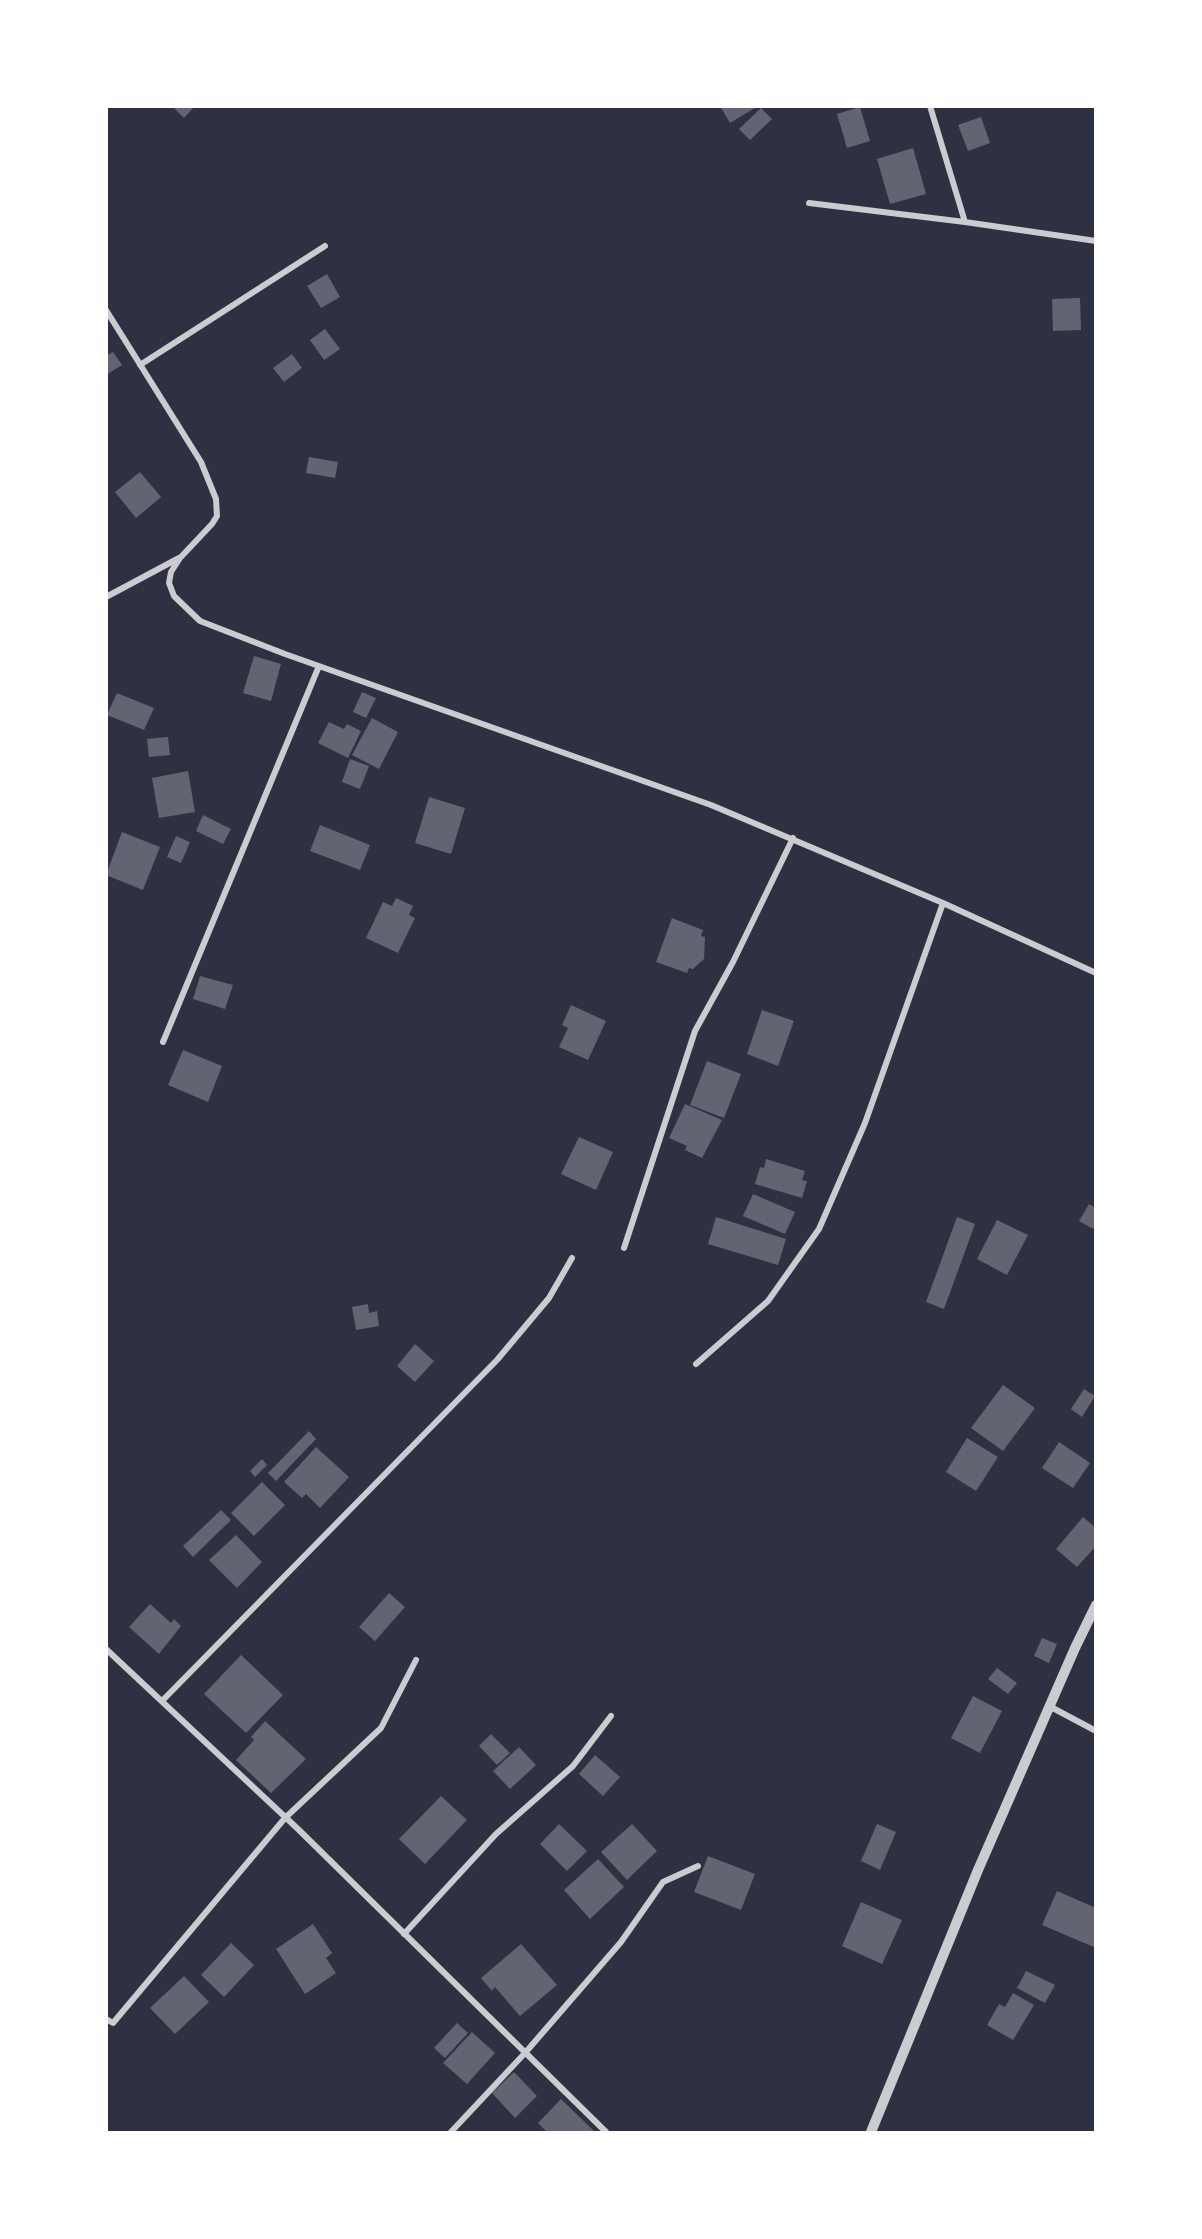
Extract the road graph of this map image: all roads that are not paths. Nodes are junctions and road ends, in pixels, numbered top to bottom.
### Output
1 (930, 106) edge
2 (809, 204) dead end
3 (965, 222) junction
4 (1095, 241) edge
5 (325, 246) dead end
6 (106, 310) edge
7 (140, 365) junction
8 (180, 558) junction
9 (106, 597) edge
10 (319, 666) junction
11 (793, 838) junction
12 (943, 903) junction
13 (1095, 973) edge
14 (163, 1042) dead end
15 (624, 1248) dead end
16 (572, 1258) dead end
17 (696, 1364) dead end
18 (1095, 1605) edge
19 (106, 1649) edge
20 (416, 1660) dead end
21 (162, 1701) junction
22 (1049, 1706) junction
23 (611, 1716) dead end
24 (1095, 1731) edge
25 (285, 1818) junction
26 (698, 1866) dead end
27 (404, 1934) junction
28 (106, 2019) edge
29 (525, 2053) junction
30 (451, 2133) edge
31 (606, 2133) edge
32 (871, 2133) edge

1 - 3 street
2 - 3 street
3 - 4 street
5 - 7 street
6 - 7 street
7 - 8 street
8 - 9 street
8 - 10 street
10 - 11 street
10 - 14 street
11 - 12 street
11 - 15 street
12 - 13 street
12 - 17 street
16 - 21 street
18 - 22 street
19 - 21 street
20 - 25 street
21 - 25 street
22 - 24 street
22 - 32 street
23 - 27 street
25 - 27 street
25 - 28 street
26 - 29 street
27 - 29 street
29 - 30 street
29 - 31 street

